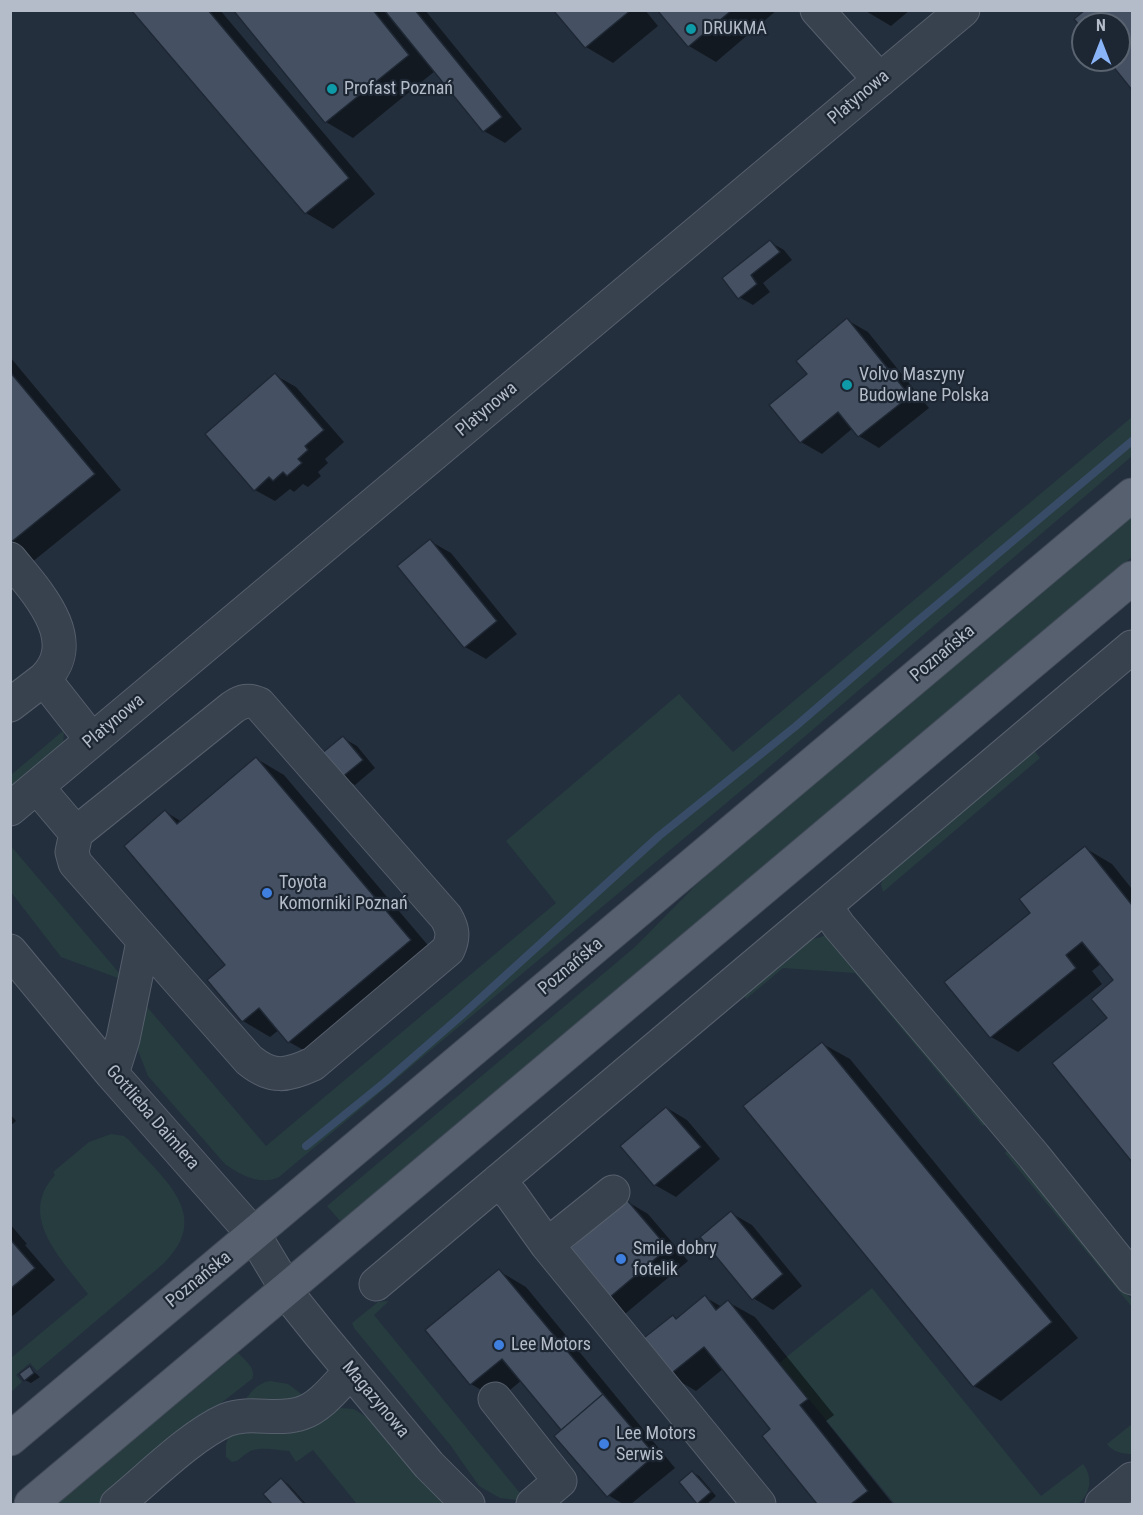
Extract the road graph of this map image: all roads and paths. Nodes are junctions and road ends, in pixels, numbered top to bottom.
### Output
1 (817, 10) edge
2 (963, 10) edge
3 (880, 80) junction
4 (1132, 495) edge
5 (10, 559) edge
6 (1132, 578) edge
7 (1132, 647) edge
8 (44, 679) junction
9 (10, 705) edge
10 (92, 740) junction
11 (37, 787) junction
12 (10, 810) edge
13 (76, 833) junction
14 (825, 906) junction
15 (143, 942) junction
16 (10, 951) edge
17 (175, 978) junction
18 (135, 981) junction
19 (112, 1074) junction
20 (498, 1181) junction
21 (613, 1192) dead end
22 (254, 1235) junction
23 (547, 1245) junction
24 (1132, 1278) edge
25 (375, 1284) dead end
26 (287, 1290) junction
27 (351, 1371) junction
28 (495, 1399) dead end
29 (10, 1439) edge
30 (1132, 1479) edge
31 (31, 1504) edge
32 (117, 1504) edge
33 (468, 1504) edge
34 (533, 1504) edge
35 (759, 1504) edge
36 (1102, 1504) edge

1 - 3 street
2 - 3 street, Platynowa
3 - 10 street, Platynowa
4 - 22 main road, Poznańska
5 - 8 street
6 - 26 main road
7 - 14 street
8 - 9 street
8 - 10 street
10 - 11 street, Platynowa
11 - 12 street, Platynowa
11 - 13 street
13 - 15 street
13 - 17 street
14 - 20 street
14 - 24 street
15 - 17 street
15 - 18 street
16 - 19 street, Gottlieba Daimlera
17 - 18 street
18 - 19 street
19 - 22 street, Gottlieba Daimlera
20 - 23 street
20 - 25 street
21 - 23 street
22 - 26 street, Gottlieba Daimlera
22 - 29 main road, Poznańska
23 - 35 street
26 - 27 street, Magazynowa
26 - 31 main road
27 - 32 street
27 - 33 street, Magazynowa
28 - 34 street
30 - 36 street

